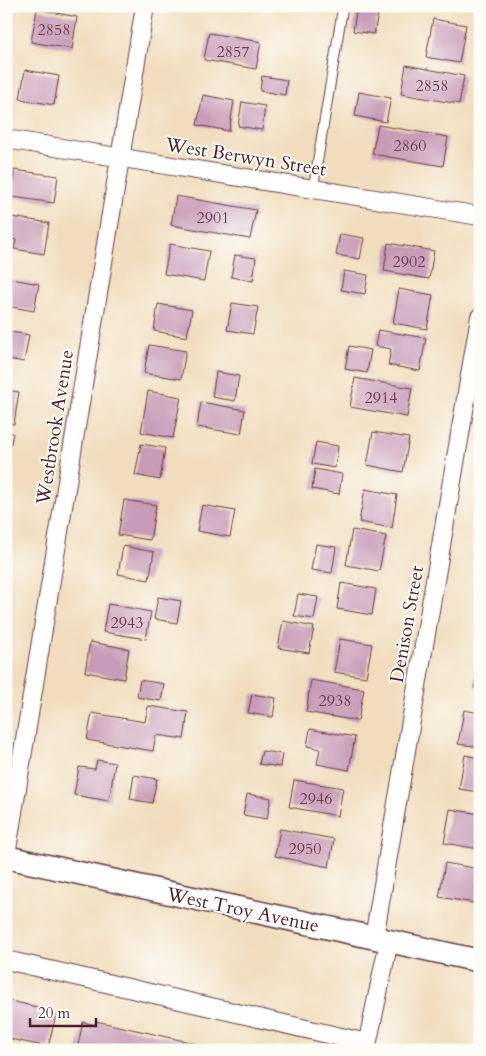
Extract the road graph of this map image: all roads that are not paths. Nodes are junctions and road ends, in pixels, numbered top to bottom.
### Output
1 (145, 6) edge
2 (343, 6) edge
3 (6, 138) edge
4 (120, 157) junction
5 (313, 189) junction
6 (480, 216) edge
7 (480, 317) edge
8 (6, 856) edge
9 (382, 939) junction
10 (6, 960) edge
11 (480, 961) edge
12 (366, 1047) edge

1 - 4 street, Westbrook Avenue
2 - 5 lane
3 - 4 street, West Berwyn Street
4 - 5 street, West Berwyn Street
4 - 8 street, Westbrook Avenue
5 - 6 street, West Berwyn Street
7 - 9 street, Denison Street
8 - 9 street, West Troy Avenue
9 - 11 street, West Troy Avenue
9 - 12 street, Denison Street
10 - 12 street

